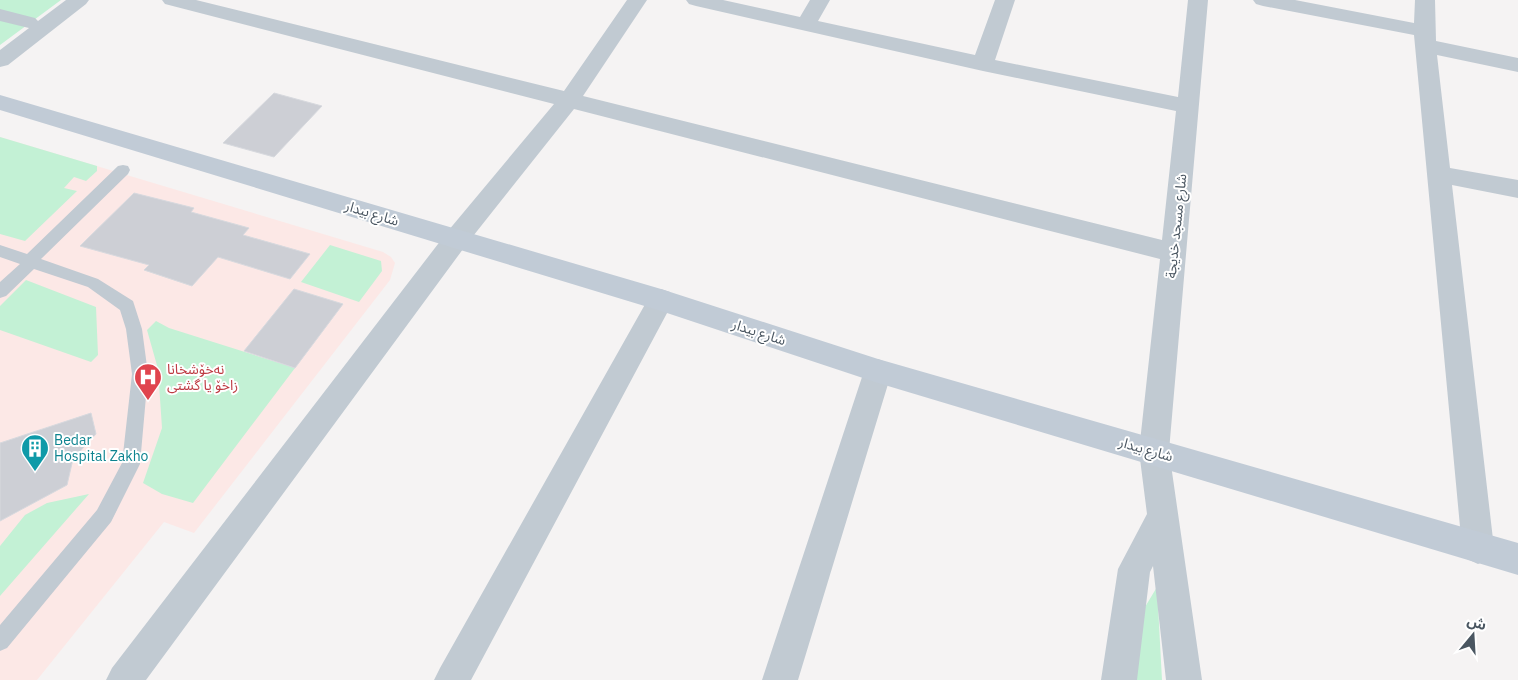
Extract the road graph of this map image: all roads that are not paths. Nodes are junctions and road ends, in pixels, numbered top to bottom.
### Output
1 (78, 0) edge
2 (172, 0) edge
3 (637, 0) edge
4 (696, 0) edge
5 (820, 0) edge
6 (1005, 0) edge
7 (1198, 0) edge
8 (1263, 0) edge
9 (1425, 0) edge
10 (0, 15) edge
11 (28, 22) dead end
12 (806, 24) junction
13 (1424, 39) junction
14 (0, 60) edge
15 (983, 64) junction
16 (1518, 65) edge
17 (570, 99) junction
18 (0, 102) edge
19 (1188, 106) junction
20 (123, 170) dead end
21 (1439, 174) junction
22 (1518, 189) edge
23 (457, 238) junction
24 (0, 251) edge
25 (1173, 253) junction
26 (31, 261) junction
27 (0, 292) edge
28 (662, 300) junction
29 (878, 371) junction
30 (1154, 451) junction
31 (1163, 515) junction
32 (1478, 548) junction
33 (1518, 559) edge
34 (0, 641) edge
35 (124, 680) edge
36 (452, 680) edge
37 (780, 680) edge
38 (1119, 680) edge
39 (1184, 680) edge

1 - 14 street
2 - 17 street
3 - 17 street
4 - 12 street
5 - 12 street
6 - 15 street
7 - 19 street, شارع مسجد خديجة
8 - 13 street
9 - 13 street
10 - 11 street
12 - 15 street
13 - 16 street
13 - 21 street
15 - 19 street
17 - 23 street
17 - 25 street
18 - 23 main road, شارع بيدار
19 - 25 street, شارع مسجد خديجة
20 - 26 lane
21 - 22 street
21 - 32 street
23 - 28 main road, شارع بيدار
23 - 35 street
24 - 26 lane
25 - 30 street, شارع مسجد خديجة
26 - 27 lane
26 - 34 lane
28 - 29 main road, شارع بيدار
28 - 36 street
29 - 30 main road, شارع بيدار
29 - 37 street
30 - 31 street, شارع مسجد خديجة
30 - 32 main road, شارع بيدار
31 - 38 street
31 - 39 street, شارع مسجد خديجة
32 - 33 main road, شارع بيدار

